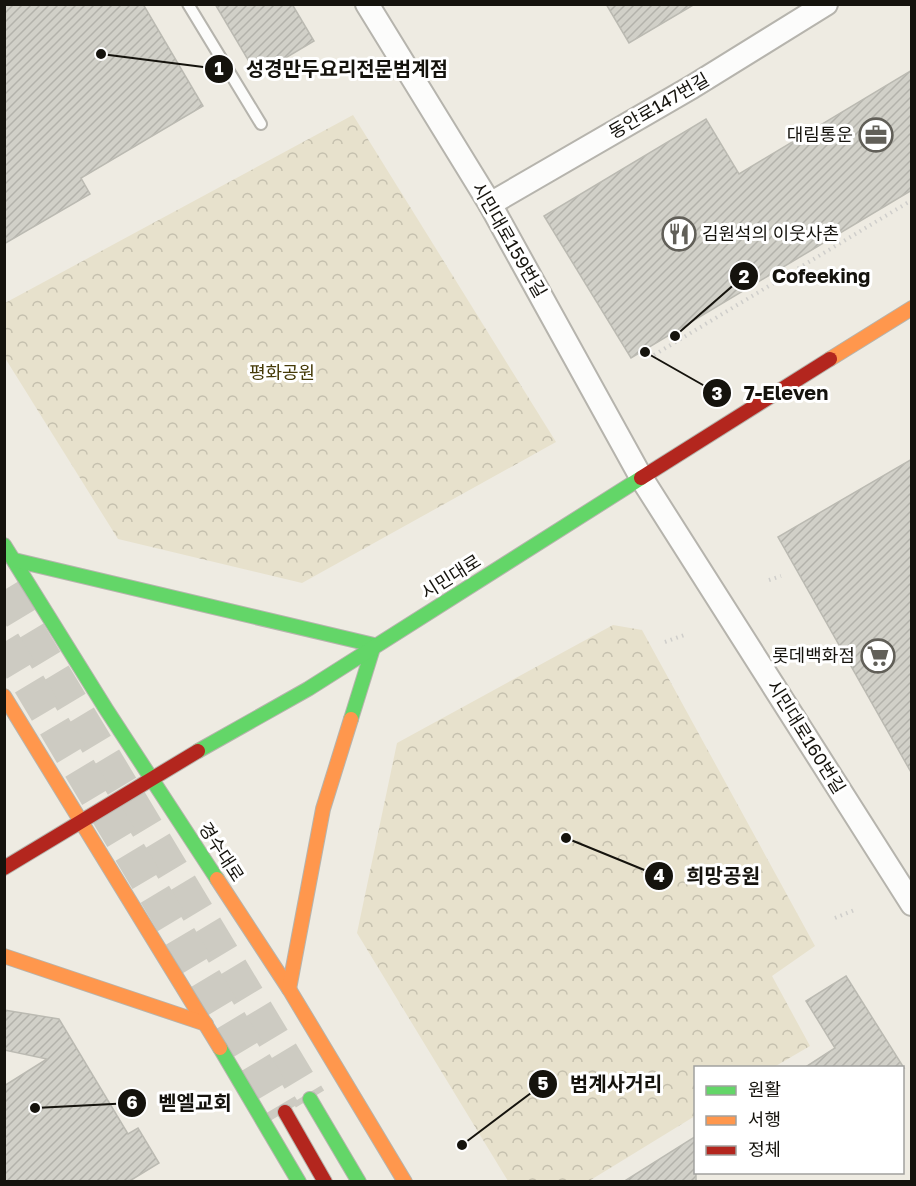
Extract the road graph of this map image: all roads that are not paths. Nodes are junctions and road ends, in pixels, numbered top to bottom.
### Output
1 (188, 4) edge
2 (367, 4) edge
3 (826, 4) edge
4 (261, 124) dead end
5 (490, 204) junction
6 (912, 308) edge
7 (642, 479) junction
8 (4, 545) edge
9 (14, 560) junction
10 (374, 645) junction
11 (4, 696) edge
12 (152, 779) junction
13 (80, 821) junction
14 (4, 868) edge
15 (912, 904) edge
16 (4, 956) edge
17 (289, 988) junction
18 (206, 1024) junction
19 (310, 1099) tunnel mouth
20 (285, 1112) tunnel mouth
21 (299, 1182) edge
22 (325, 1182) edge
23 (360, 1182) edge
24 (405, 1182) edge

1 - 4 lane
2 - 5 street, 시민대로159번길
3 - 5 street, 동안로147번길
5 - 7 street, 시민대로159번길
6 - 7 main road, 시민대로
7 - 10 main road, 시민대로
7 - 15 street, 시민대로160번길
8 - 9 main road, 경수대로
9 - 10 main road
9 - 12 main road, 경수대로
10 - 12 main road, 시민대로
10 - 17 main road
11 - 13 main road
12 - 13 main road, 시민대로
12 - 17 main road, 경수대로
13 - 14 main road, 시민대로
13 - 18 main road
16 - 18 main road
17 - 24 main road, 경수대로
18 - 21 main road
19 - 23 main road
20 - 22 main road

